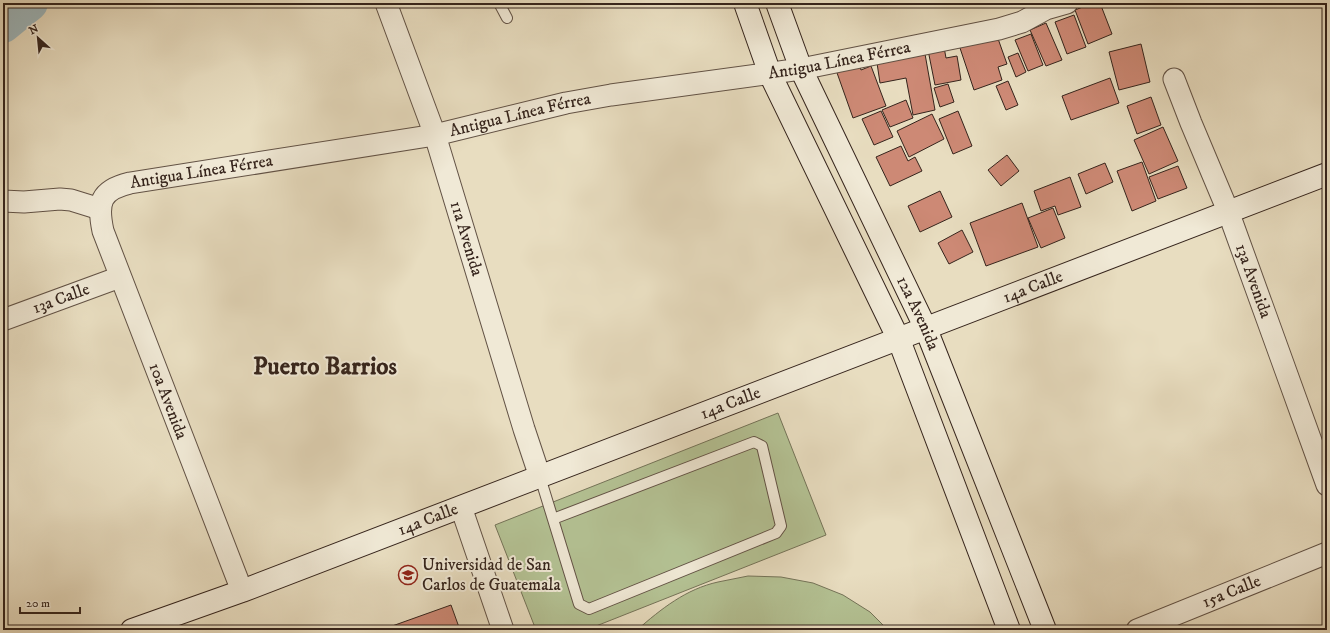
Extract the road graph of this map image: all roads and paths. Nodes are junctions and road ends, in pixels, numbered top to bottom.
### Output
1 (386, 3) edge
2 (499, 3) edge
3 (745, 3) edge
4 (778, 3) edge
5 (1066, 3) edge
6 (507, 18) dead end
7 (801, 69) junction
8 (770, 74) junction
9 (1174, 79) dead end
10 (435, 135) junction
11 (1327, 174) edge
12 (3, 201) edge
13 (100, 210) junction
14 (1228, 211) junction
15 (120, 276) junction
16 (3, 320) edge
17 (926, 329) junction
18 (899, 340) junction
19 (540, 477) junction
20 (1327, 485) edge
21 (461, 506) junction
22 (553, 519) junction
23 (1327, 553) edge
24 (242, 591) junction
25 (132, 630) edge
26 (503, 630) edge
27 (1009, 630) edge
28 (1045, 630) edge
29 (1137, 630) edge

1 - 10 street, 11a Avenida
2 - 6 lane
3 - 8 main road, 12a Avenida
4 - 7 main road, 12a Avenida
5 - 7 street, Antigua Línea Férrea
7 - 8 street, Antigua Línea Férrea
7 - 17 main road, 12a Avenida
8 - 10 street, Antigua Línea Férrea
8 - 18 main road, 12a Avenida
9 - 14 street, 13a Avenida
10 - 13 street, Antigua Línea Férrea
10 - 19 street, 11a Avenida
11 - 14 main road, 14a Calle
12 - 13 street
13 - 15 street, 10a Avenida
14 - 17 main road, 14a Calle
14 - 20 street, 13a Avenida
15 - 16 street, 13a Calle
15 - 24 street, 10a Avenida
17 - 18 main road, 14a Calle
17 - 28 main road, 12a Avenida
18 - 19 main road, 14a Calle
18 - 27 main road, 12a Avenida
19 - 21 main road, 14a Calle
19 - 22 lane
21 - 24 main road, 14a Calle
21 - 26 street
22 - 22 lane
23 - 29 street, 15a Calle
24 - 25 main road, 14a Calle

